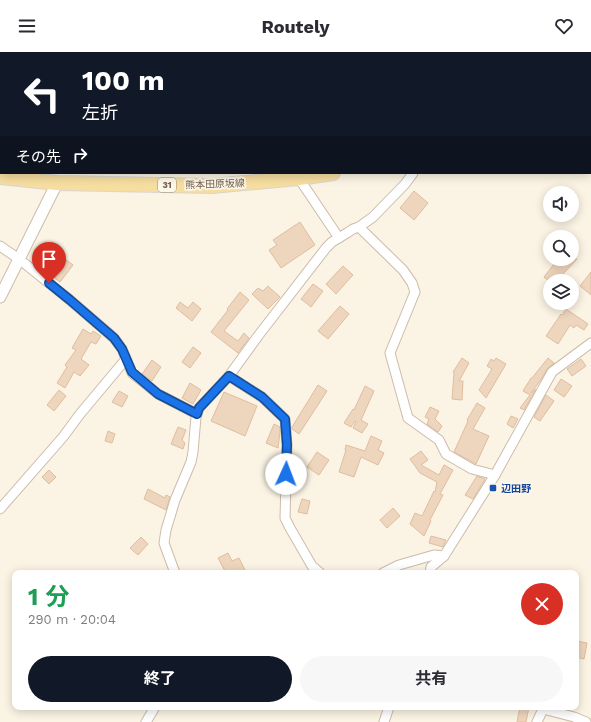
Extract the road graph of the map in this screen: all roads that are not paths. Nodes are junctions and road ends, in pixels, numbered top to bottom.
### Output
1 (321, 174) edge
2 (411, 174) edge
3 (0, 176) edge
4 (297, 176) edge
5 (59, 178) edge
6 (359, 227) junction
7 (339, 238) junction
8 (0, 246) edge
9 (19, 259) junction
10 (0, 297) edge
11 (591, 344) edge
12 (126, 359) junction
13 (229, 376) junction
14 (197, 414) junction
15 (495, 475) junction
16 (0, 509) edge
17 (444, 556) junction
18 (174, 570) edge
19 (317, 570) edge
20 (389, 570) edge
21 (431, 570) edge
22 (153, 710) edge
23 (388, 710) edge
24 (542, 710) edge
25 (550, 710) edge
26 (146, 722) edge
27 (384, 722) edge
28 (536, 722) edge
29 (586, 722) edge

1 - 4 main road, 熊本田原坂線 / 31
2 - 6 street
3 - 5 main road, 熊本田原坂線 / 31
4 - 5 main road, 熊本田原坂線 / 31
4 - 7 street
5 - 9 street
6 - 7 street
6 - 15 street
7 - 13 street
8 - 9 street
9 - 10 street
9 - 12 street
11 - 15 street
12 - 14 street
12 - 16 street
13 - 14 street
13 - 19 street
14 - 18 street
15 - 17 street
17 - 20 street
17 - 21 street
22 - 26 street
23 - 27 street
24 - 28 street
25 - 29 street

